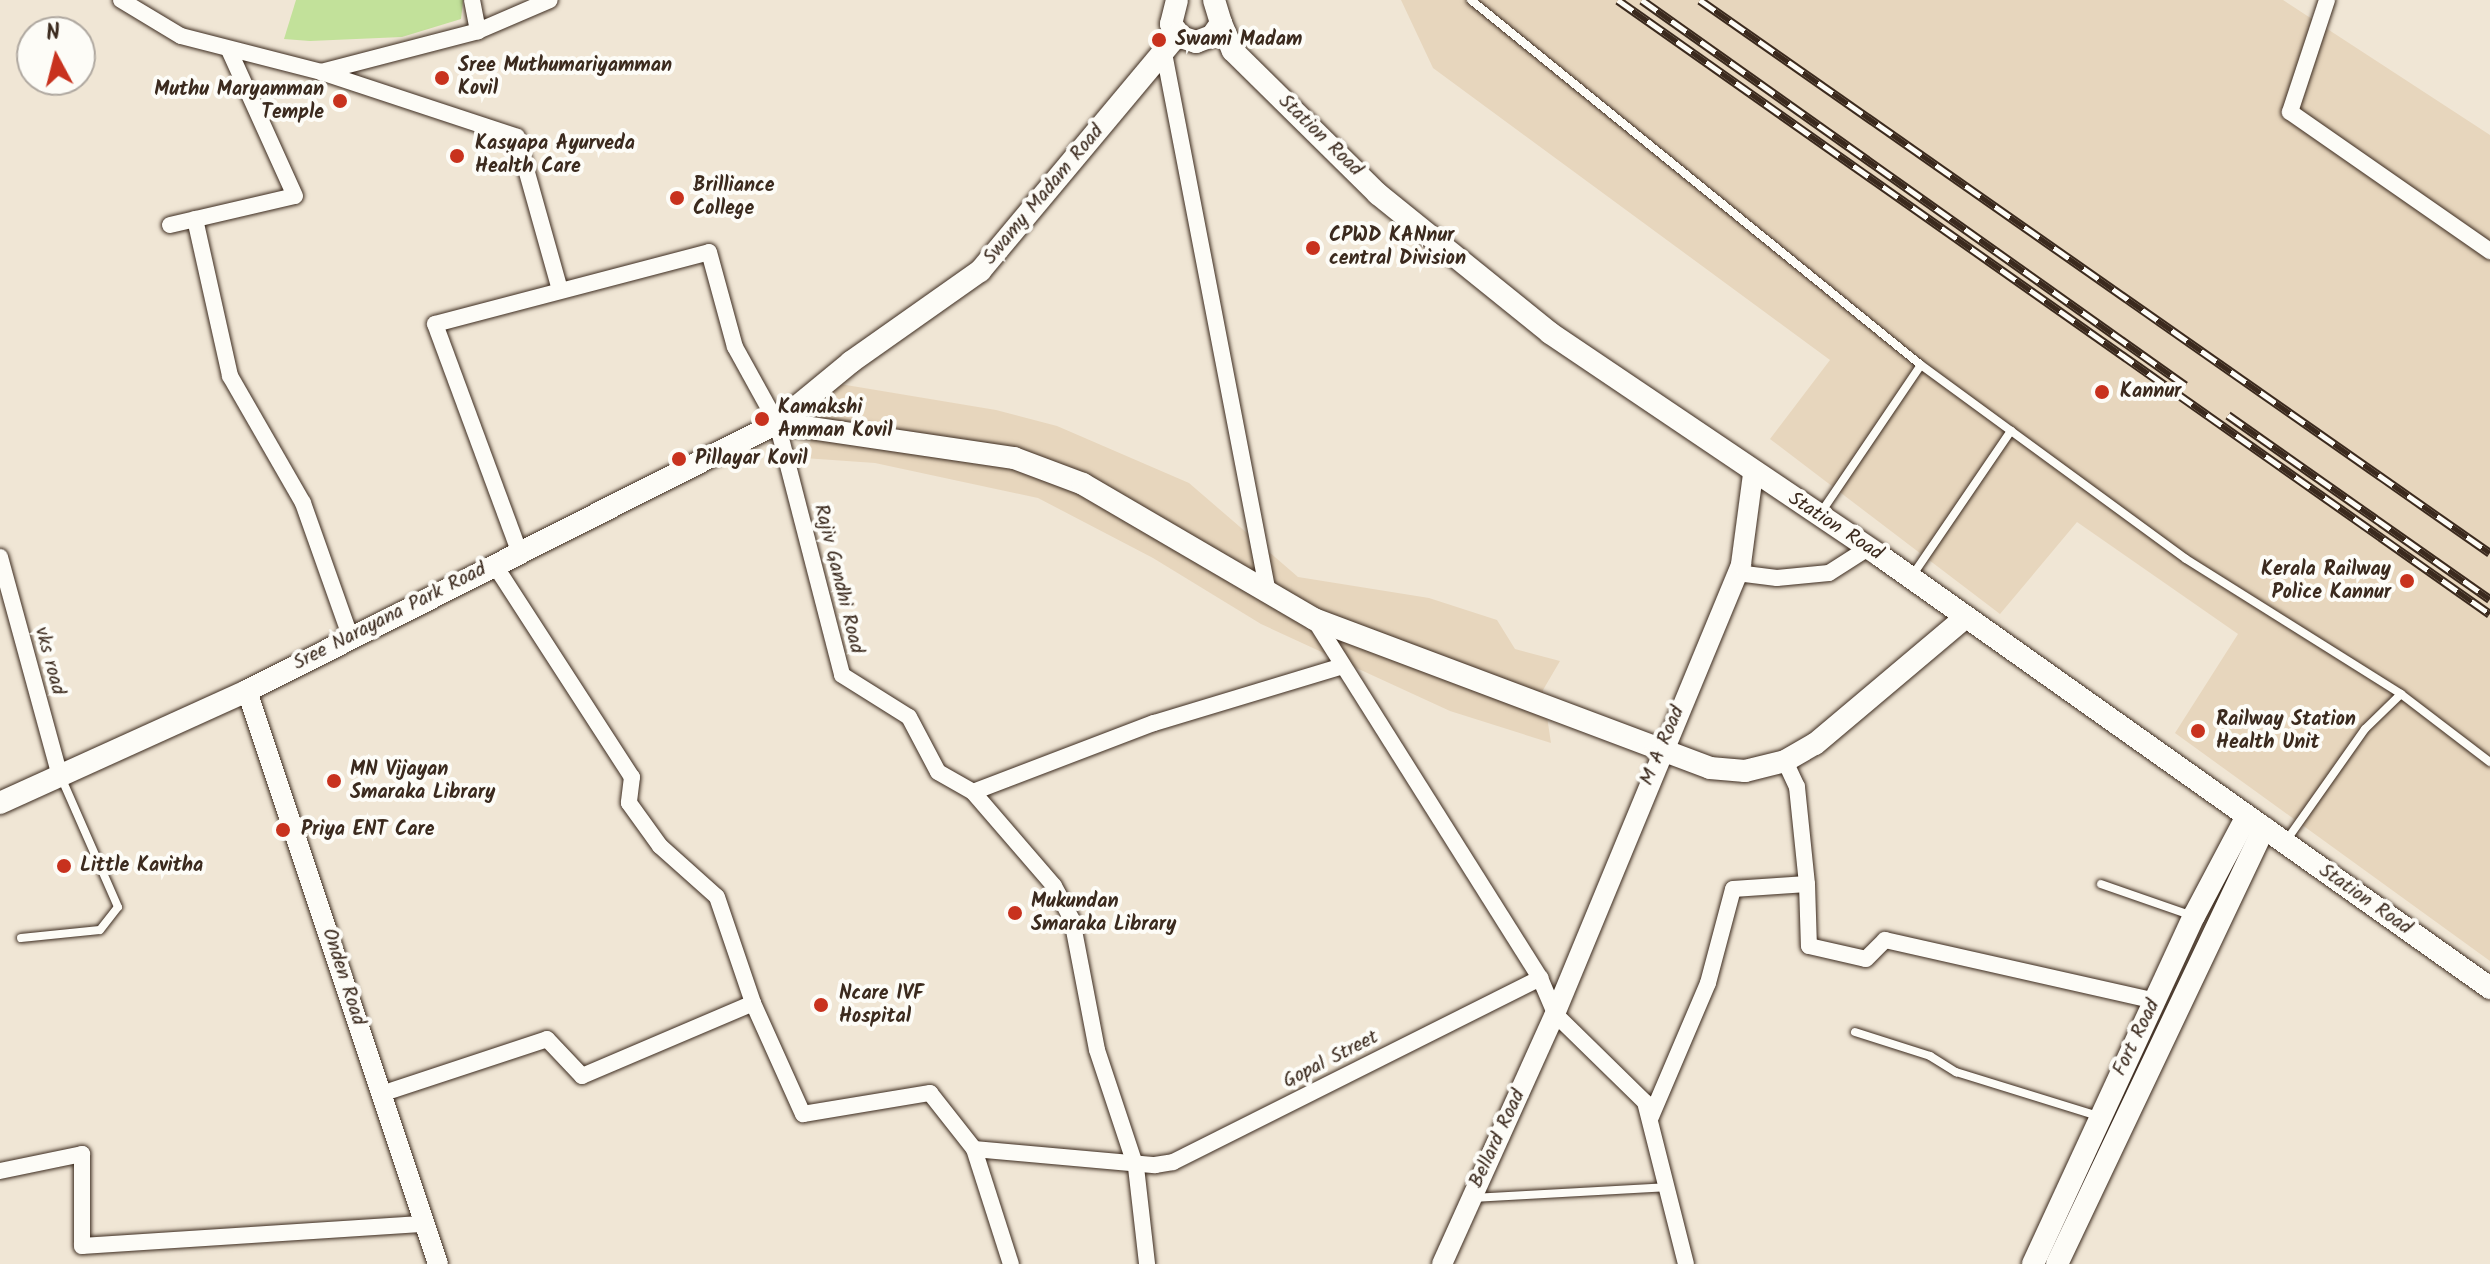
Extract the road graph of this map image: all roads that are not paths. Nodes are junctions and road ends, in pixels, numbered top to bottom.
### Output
1 (121, 0) edge
2 (472, 0) edge
3 (550, 0) edge
4 (1214, 0) edge
5 (1471, 0) edge
6 (2327, 0) edge
7 (1175, 1) edge
8 (1221, 23) junction
9 (478, 31) junction
10 (1178, 34) junction
11 (1205, 40) junction
12 (229, 50) junction
13 (1233, 51) junction
14 (1164, 53) junction
15 (321, 72) junction
16 (195, 219) junction
17 (170, 225) dead end
18 (2490, 251) edge
19 (560, 290) junction
20 (1921, 365) junction
21 (777, 423) junction
22 (2011, 431) junction
23 (1753, 474) junction
24 (1818, 518) junction
25 (1868, 548) junction
26 (519, 551) junction
27 (0, 557) edge
28 (494, 564) junction
29 (1737, 573) junction
30 (1911, 578) junction
31 (1268, 593) junction
32 (1966, 617) junction
33 (1314, 619) junction
34 (350, 636) junction
35 (1343, 666) junction
36 (247, 691) junction
37 (2401, 694) junction
38 (1659, 752) junction
39 (1785, 761) junction
40 (2490, 762) edge
41 (60, 776) junction
42 (973, 792) junction
43 (0, 803) edge
44 (2256, 822) junction
45 (2284, 843) junction
46 (1807, 884) junction
47 (2101, 884) dead end
48 (2194, 916) junction
49 (21, 938) dead end
50 (1540, 978) junction
51 (2490, 988) edge
52 (2155, 1001) junction
53 (753, 1003) junction
54 (1555, 1014) junction
55 (1855, 1032) dead end
56 (381, 1094) junction
57 (2099, 1116) junction
58 (1650, 1119) junction
59 (974, 1149) junction
60 (1136, 1167) junction
61 (0, 1171) edge
62 (1667, 1187) junction
63 (1470, 1198) junction
64 (2056, 1211) junction
65 (2080, 1220) junction
66 (424, 1224) junction
67 (438, 1264) edge
68 (1011, 1264) edge
69 (1147, 1264) edge
70 (1442, 1264) edge
71 (1686, 1264) edge
72 (2033, 1264) edge
73 (2057, 1264) edge

1 - 12 street
2 - 9 street
3 - 9 street
4 - 8 main road, Station Road
5 - 20 lane
6 - 18 street
7 - 10 main road
8 - 11 main road
8 - 13 main road, Station Road
9 - 15 street
10 - 11 main road
10 - 14 main road, Swamy Madam Road
11 - 13 main road
12 - 15 street
12 - 16 street
13 - 23 main road, Station Road
14 - 21 main road, Swamy Madam Road
14 - 31 street
15 - 19 street
16 - 17 street
16 - 34 street
19 - 21 street, Rajiv Gandhi Road
19 - 26 street
20 - 22 lane
20 - 24 lane
21 - 26 main road, Sree Narayana Park Road
21 - 31 main road
21 - 42 street, Rajiv Gandhi Road
22 - 30 lane
22 - 37 lane
23 - 24 main road, Station Road
23 - 29 street, M A Road
24 - 25 main road, Station Road
25 - 29 street
25 - 30 main road, Station Road
26 - 28 main road, Sree Narayana Park Road
27 - 41 street, vks road
28 - 34 main road, Sree Narayana Park Road
28 - 53 street
29 - 38 street, M A Road
30 - 32 main road, Station Road
31 - 33 main road
32 - 39 main road
32 - 44 main road, Station Road
33 - 35 street
33 - 38 main road
34 - 36 main road, Sree Narayana Park Road
35 - 42 street
35 - 50 street
36 - 41 main road, Sree Narayana Park Road
36 - 56 street, Onden Road
37 - 40 lane
37 - 45 lane
38 - 39 main road
38 - 54 street, M A Road
39 - 46 street
41 - 43 main road, Sree Narayana Park Road
41 - 49 lane
42 - 60 street, Rajiv Gandhi Road
44 - 45 main road, Station Road
44 - 48 main road, Fort Road
44 - 65 main road, Fort Road
45 - 51 main road, Station Road
46 - 52 street
46 - 58 street
47 - 48 lane
48 - 52 main road, Fort Road
50 - 54 street
50 - 60 street, Gopal Street
52 - 57 main road, Fort Road
53 - 56 street
53 - 59 street
54 - 58 street
54 - 63 street, Bellard Road
55 - 57 lane
56 - 66 street, Onden Road
57 - 64 main road, Fort Road
58 - 62 street
59 - 60 street, Gopal Street
59 - 68 street
60 - 69 street, Rajiv Gandhi Road
61 - 66 street
62 - 63 lane
62 - 71 street
63 - 70 street, Bellard Road
64 - 65 main road
64 - 72 main road, Fort Road
65 - 73 main road, Fort Road
66 - 67 street, Onden Road

